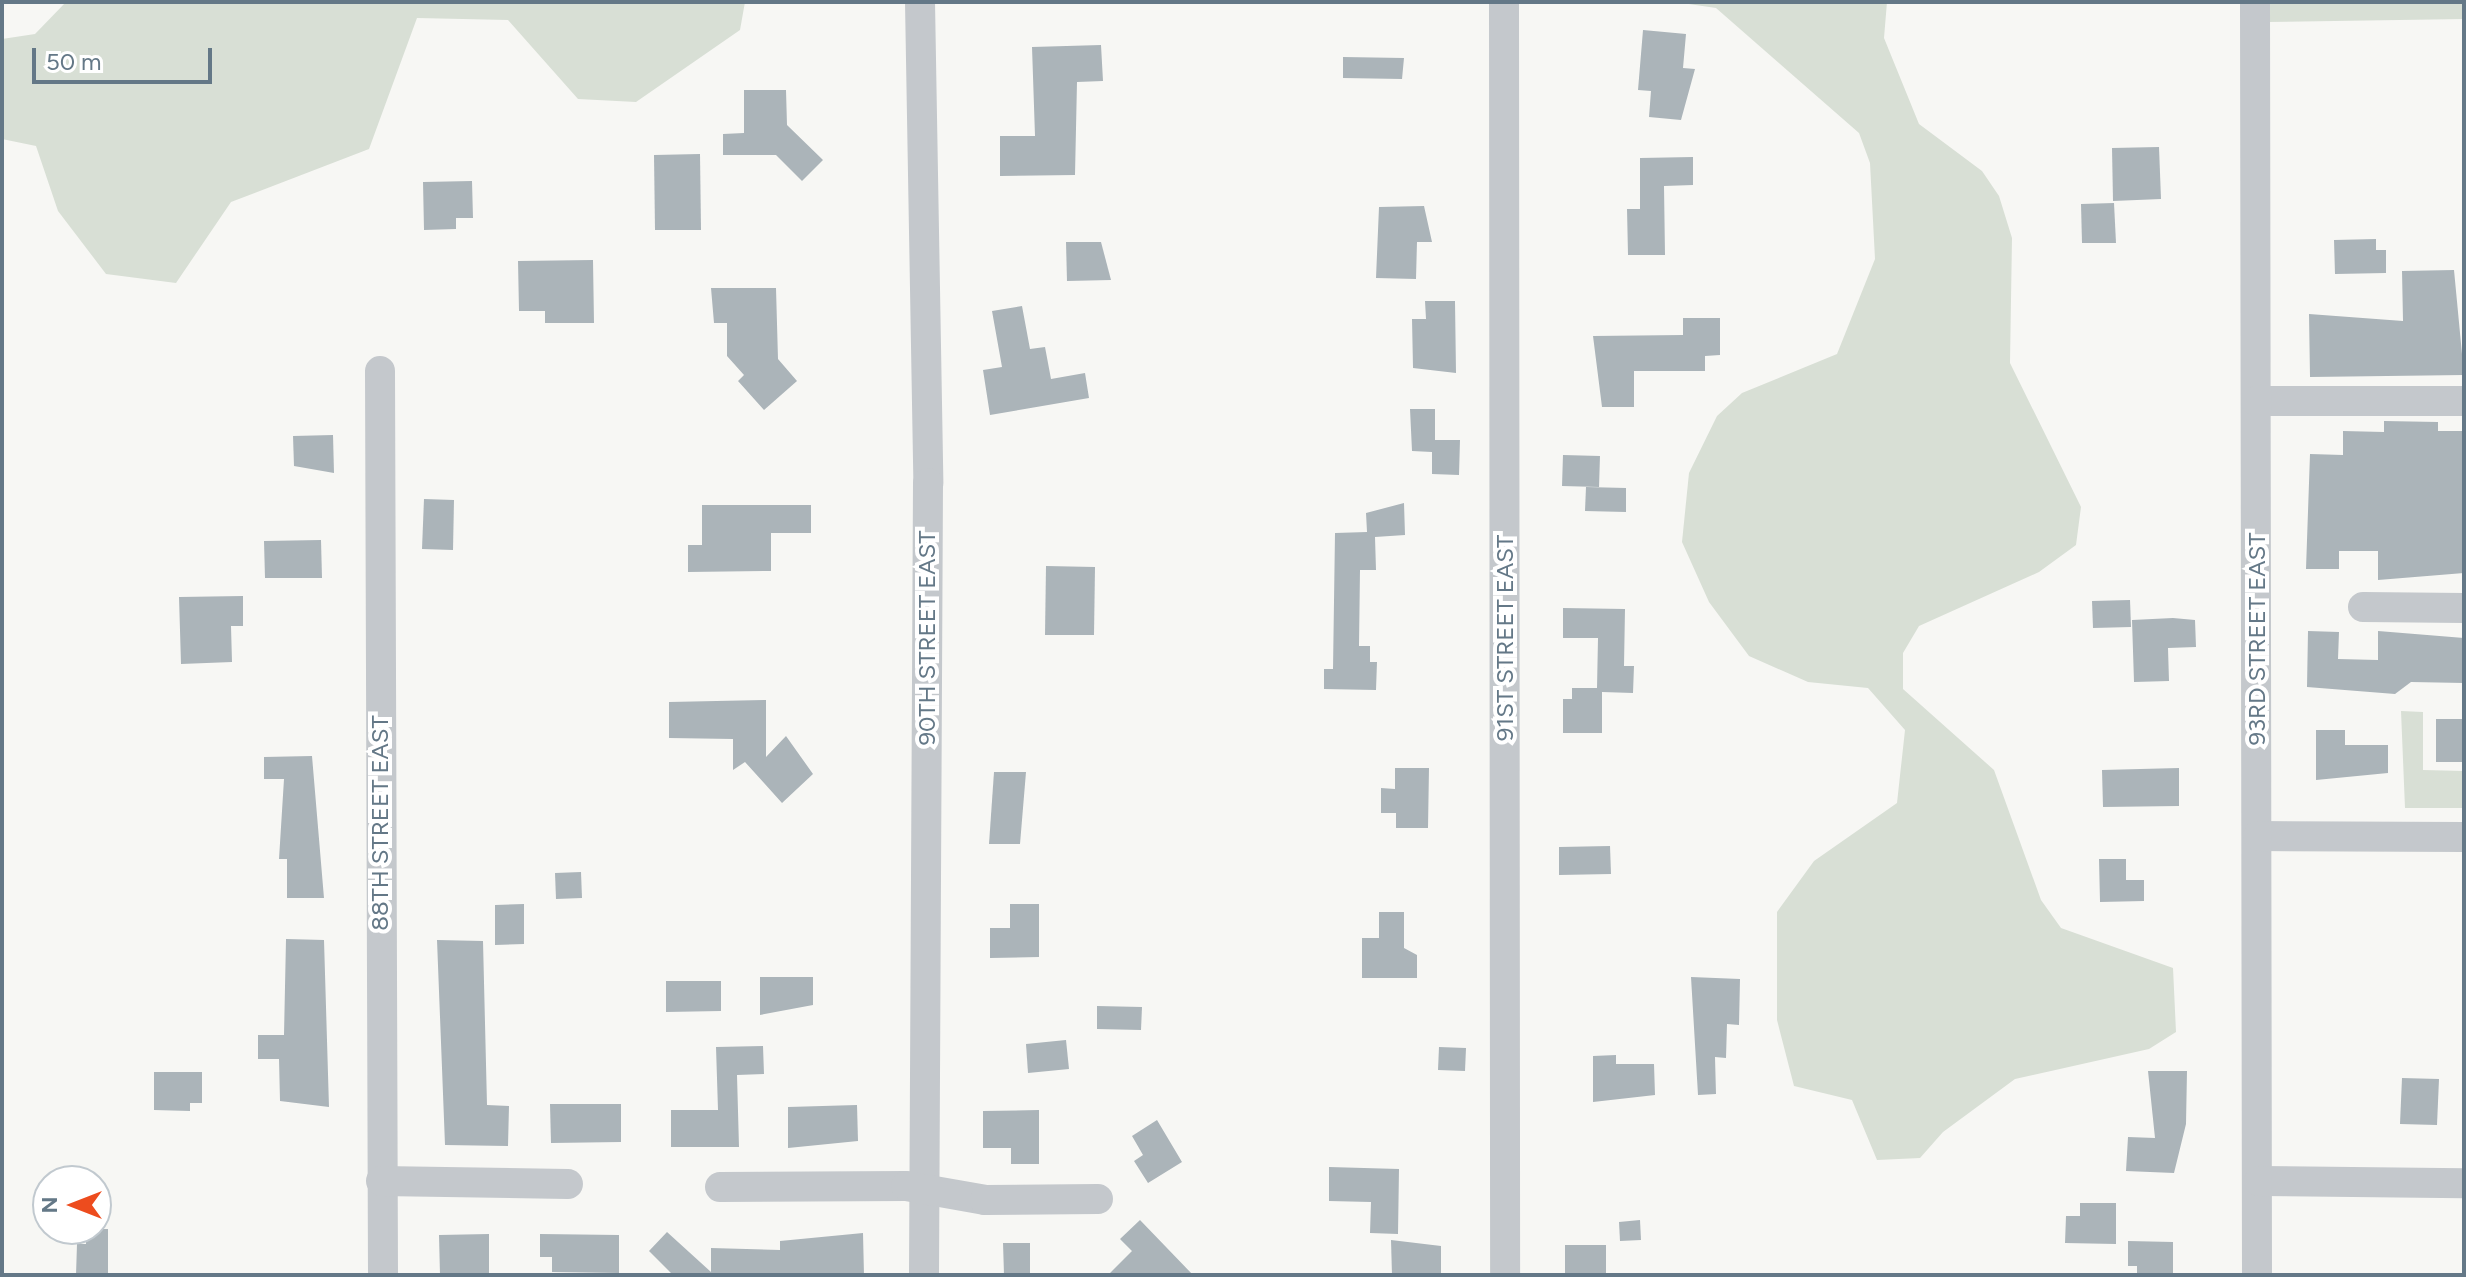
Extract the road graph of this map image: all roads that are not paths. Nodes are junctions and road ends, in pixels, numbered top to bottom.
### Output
1 (920, 2) edge
2 (1504, 2) edge
3 (2255, 2) edge
4 (380, 371) dead end
5 (2256, 401) junction
6 (2464, 401) edge
7 (2363, 607) dead end
8 (2464, 608) edge
9 (2258, 836) junction
10 (2464, 837) edge
11 (381, 1181) junction
12 (2259, 1181) junction
13 (2464, 1183) edge
14 (568, 1184) dead end
15 (720, 1187) dead end
16 (924, 1192) junction
17 (1098, 1199) dead end
18 (383, 1275) edge
19 (924, 1275) edge
20 (1505, 1275) edge
21 (2257, 1275) edge

1 - 16 street, 90TH STREET EAST
2 - 20 street, 91ST STREET EAST
3 - 5 street, 93RD STREET EAST
4 - 11 street, 88TH STREET EAST
5 - 6 street
5 - 9 street, 93RD STREET EAST
7 - 8 street
9 - 10 street
9 - 12 street, 93RD STREET EAST
11 - 14 street
11 - 18 street, 88TH STREET EAST
12 - 13 street
12 - 21 street, 93RD STREET EAST
15 - 16 street
16 - 17 street
16 - 19 street, 90TH STREET EAST

